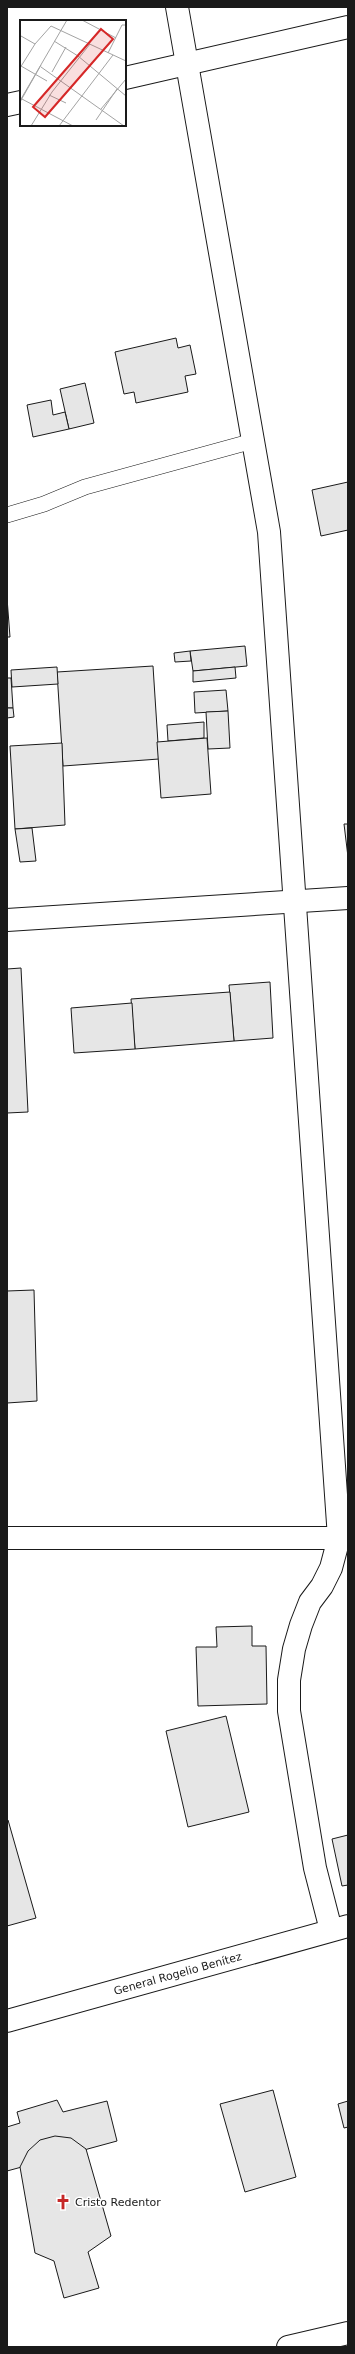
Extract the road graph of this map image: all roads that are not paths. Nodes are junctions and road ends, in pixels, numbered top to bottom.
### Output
1 (176, 7) edge
2 (348, 27) edge
3 (186, 64) junction
4 (126, 78) edge
5 (20, 102) edge
6 (7, 106) edge
7 (253, 442) junction
8 (7, 516) edge
9 (348, 898) edge
10 (295, 901) junction
11 (7, 920) edge
12 (7, 1538) edge
13 (344, 1538) edge
14 (339, 1928) edge
15 (7, 2021) edge
16 (348, 2333) edge
17 (288, 2347) edge

1 - 3 street
2 - 3 street
3 - 4 street
3 - 7 street
5 - 6 street
7 - 8 lane
7 - 10 street
9 - 10 street
10 - 11 street
10 - 13 street
12 - 13 street
13 - 14 street
14 - 15 street, General Rogelio Benítez
16 - 17 street

